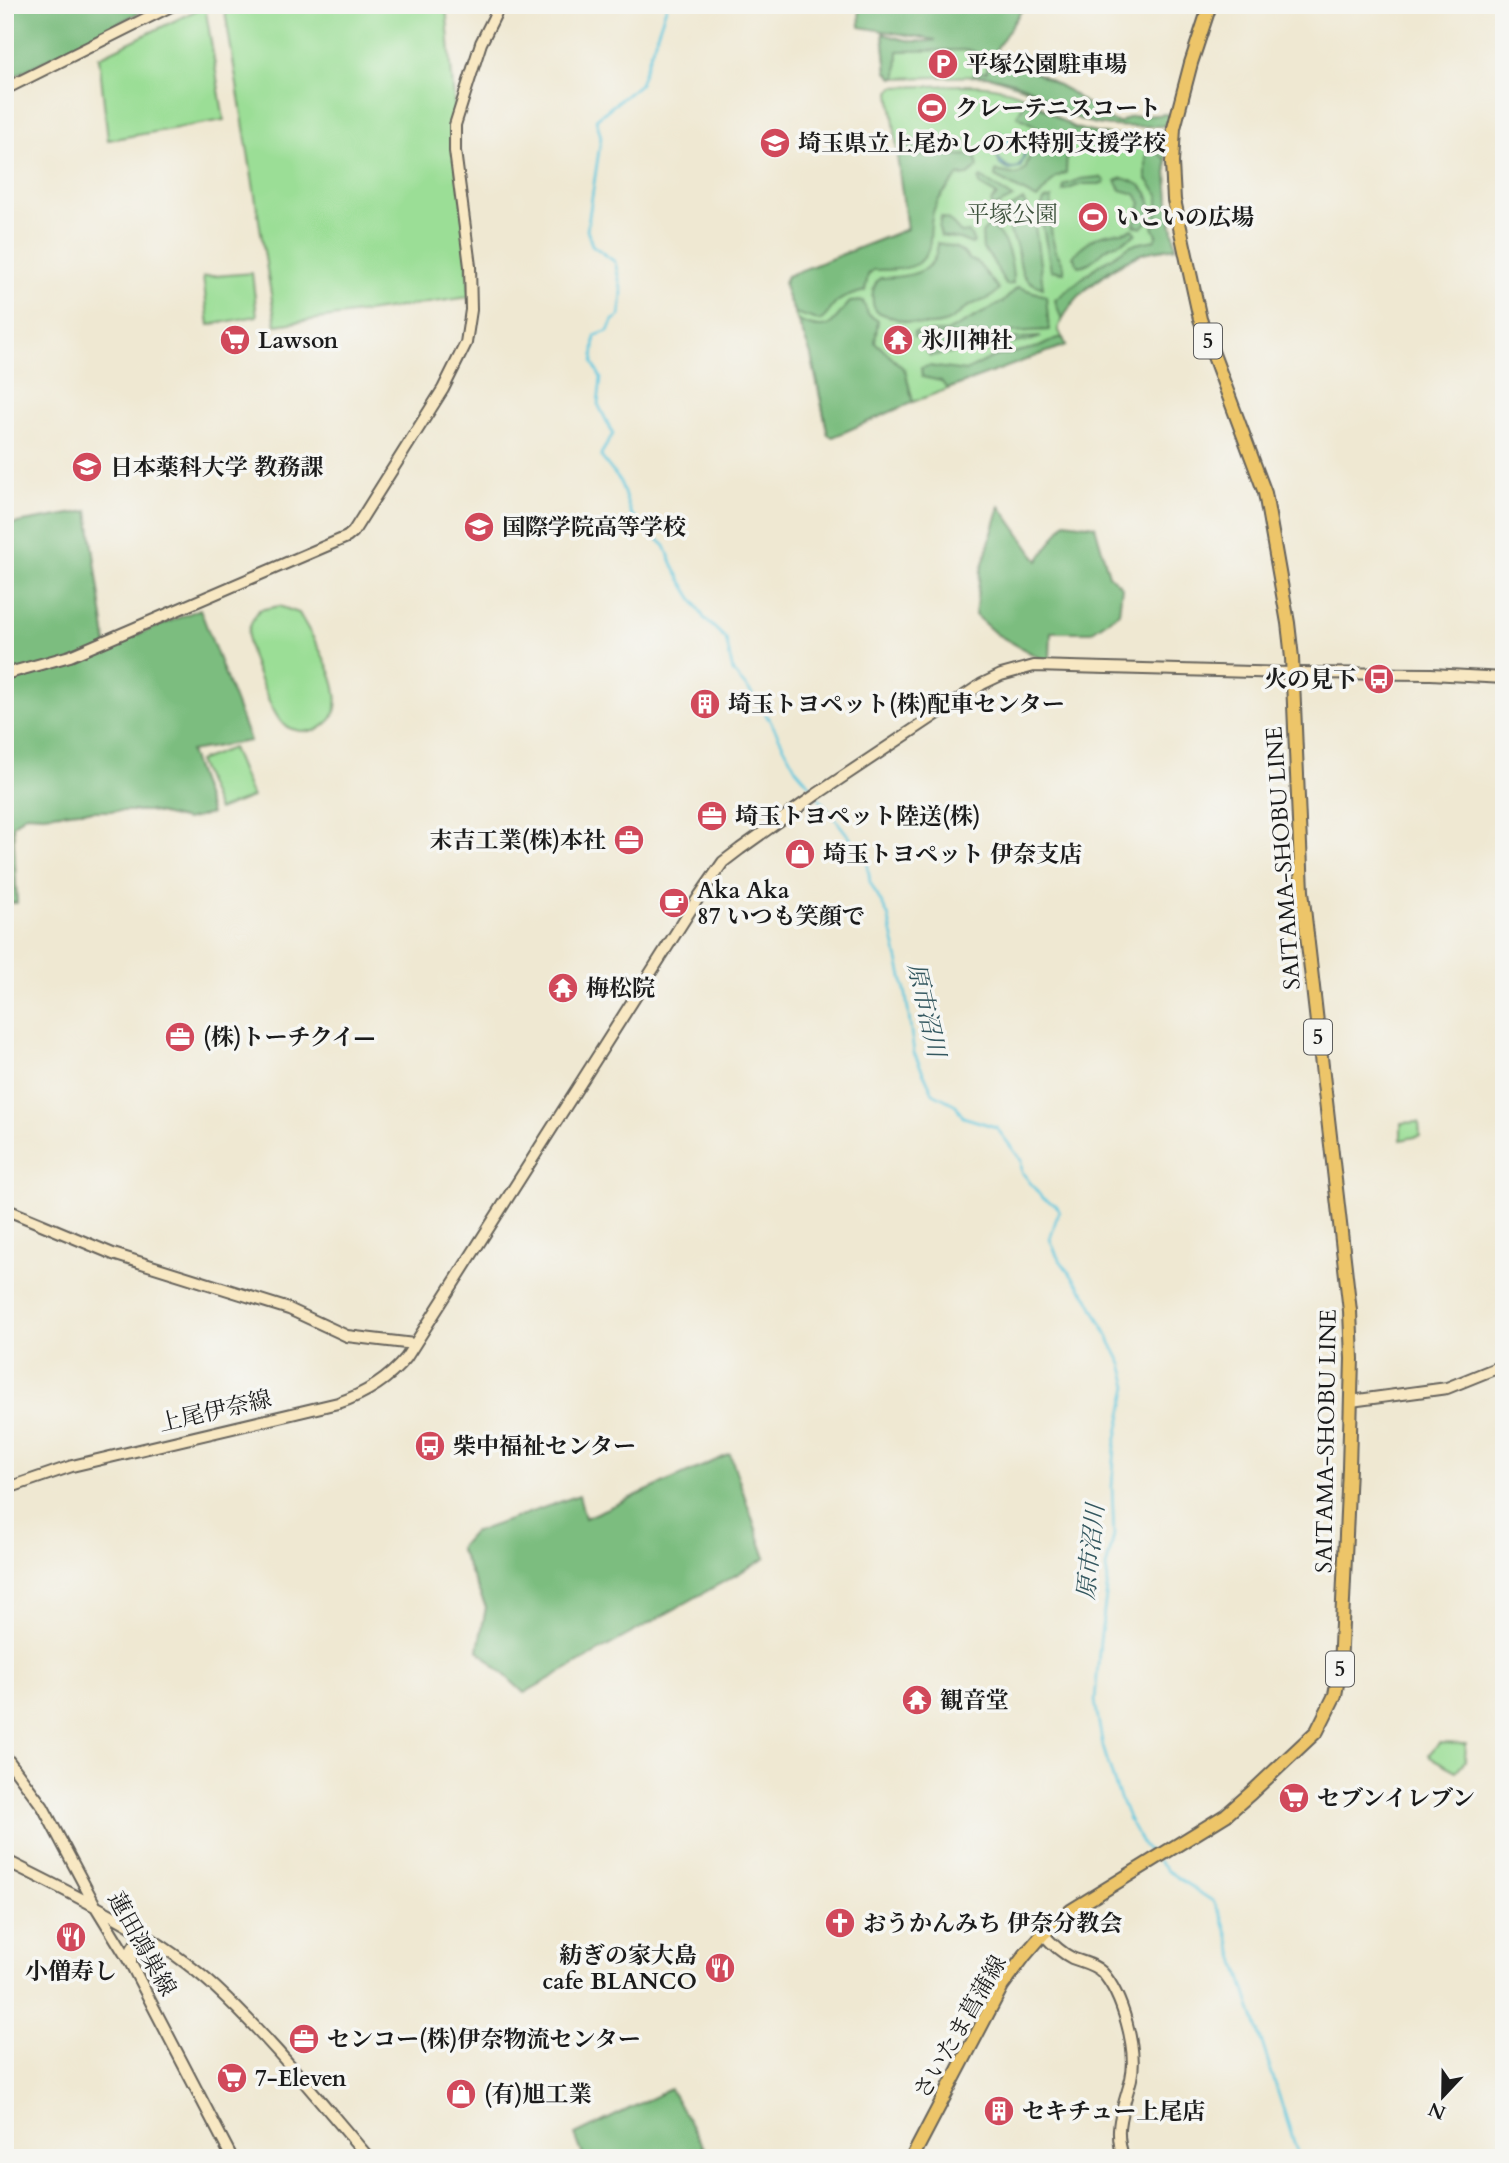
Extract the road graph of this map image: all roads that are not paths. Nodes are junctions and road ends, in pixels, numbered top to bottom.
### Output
1 (173, 5) edge
2 (500, 5) edge
3 (1210, 5) edge
4 (5, 89) edge
5 (1292, 673) junction
6 (5, 674) edge
7 (1504, 678) edge
8 (5, 1209) edge
9 (414, 1344) junction
10 (1504, 1364) edge
11 (1351, 1401) junction
12 (5, 1489) edge
13 (5, 1756) edge
14 (1156, 1859) joint
15 (5, 1860) edge
16 (96, 1907) junction
17 (1043, 1934) junction
18 (155, 1942) junction
19 (131, 1964) junction
20 (232, 2158) edge
21 (369, 2158) edge
22 (912, 2158) edge
23 (1124, 2158) edge

1 - 4 street
2 - 6 street
3 - 5 main road, SAITAMA-SHOBU LINE / 5
5 - 7 street, 上尾伊奈線
5 - 9 street, 上尾伊奈線
5 - 11 main road, SAITAMA-SHOBU LINE / 5
8 - 9 street
9 - 12 street, 上尾伊奈線
10 - 11 street
11 - 14 main road, SAITAMA-SHOBU LINE / 5
13 - 16 street, 蓮田鴻巣線
14 - 17 main road, さいたま菖蒲線 / 5
15 - 16 street
16 - 18 street
16 - 19 street, 蓮田鴻巣線
17 - 22 main road, さいたま菖蒲線 / 5
17 - 23 street
18 - 19 street
18 - 21 street
19 - 20 street, 蓮田鴻巣線

